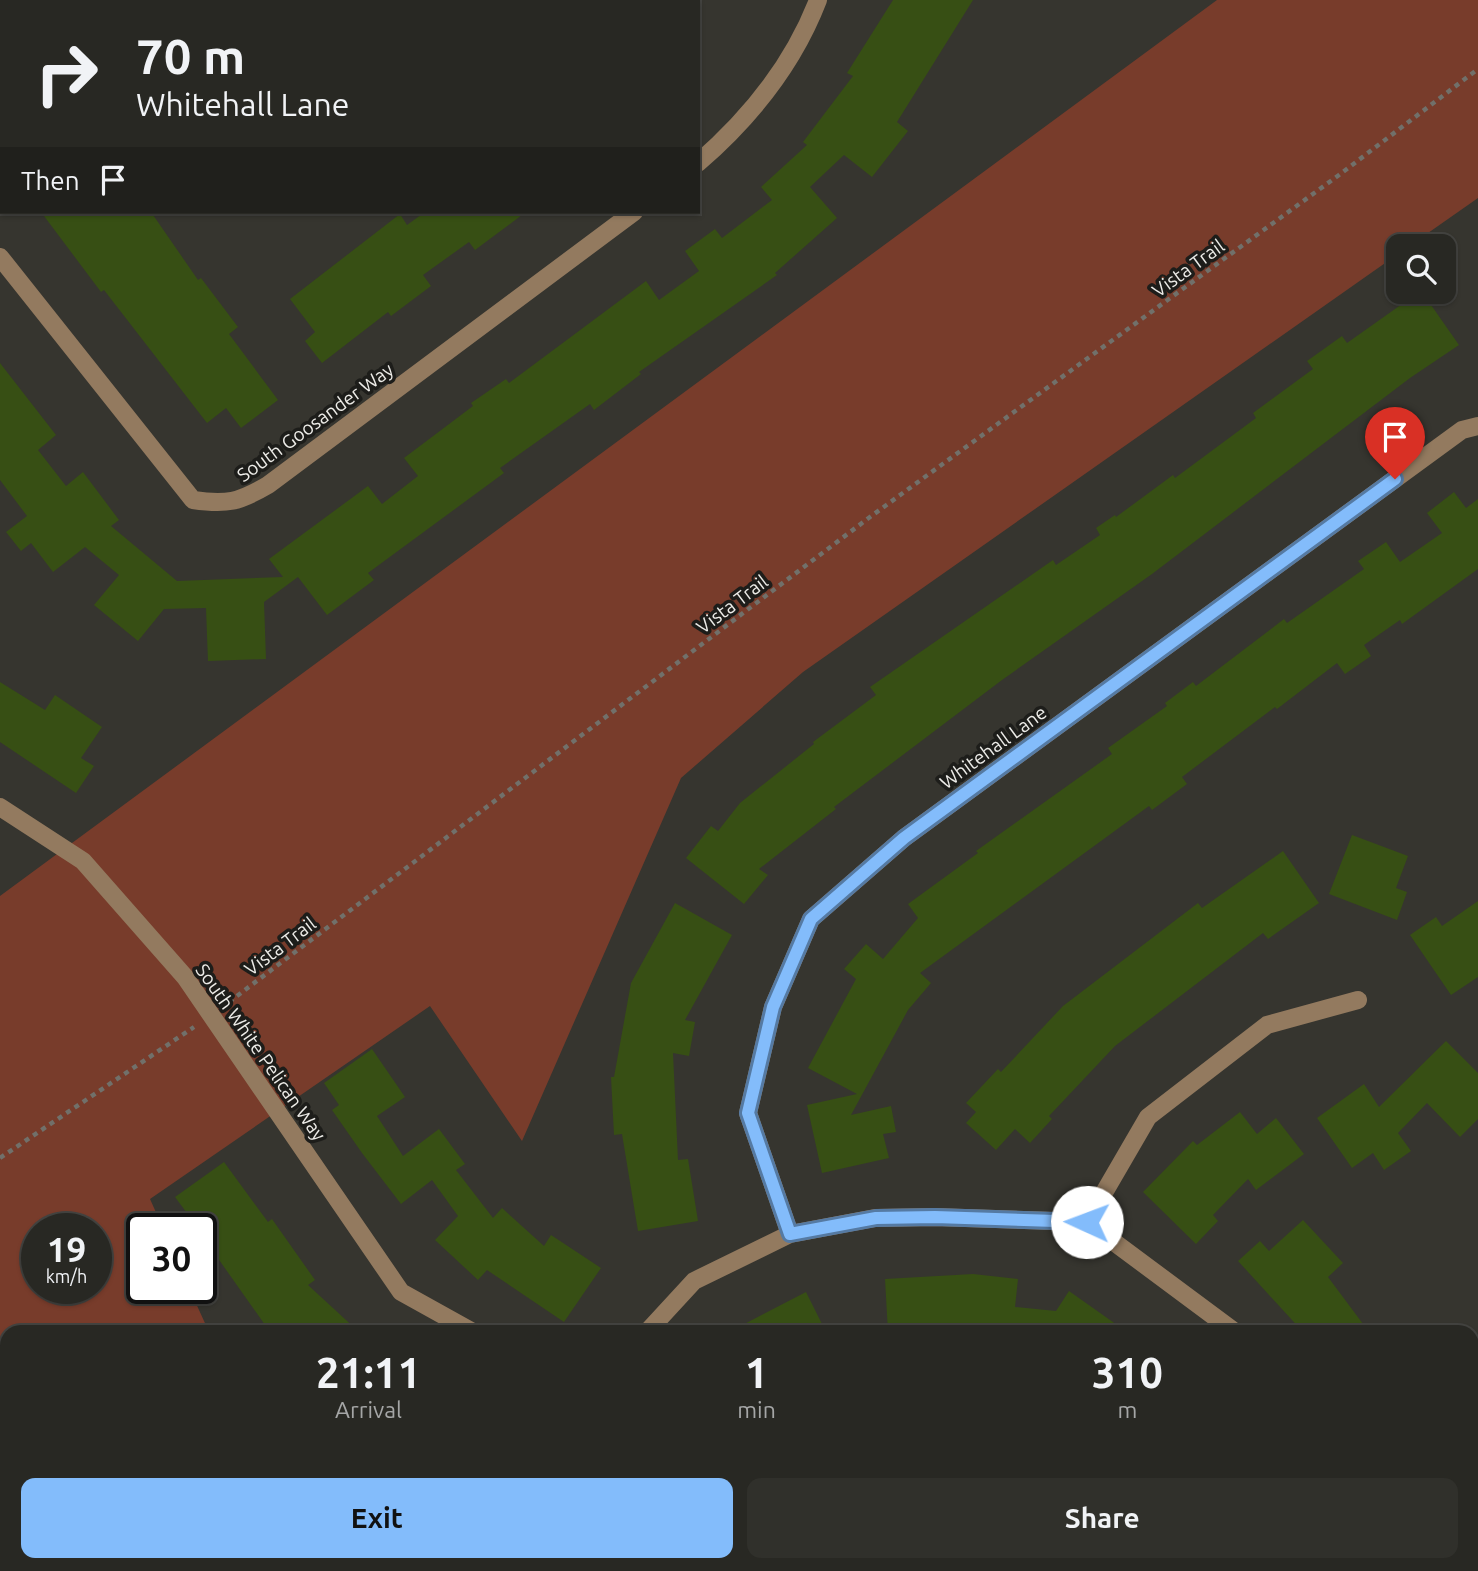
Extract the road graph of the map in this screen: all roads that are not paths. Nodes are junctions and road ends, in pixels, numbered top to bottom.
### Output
1 (818, 0) edge
2 (700, 161) edge
3 (631, 214) edge
4 (0, 257) edge
5 (1478, 426) edge
6 (0, 807) edge
7 (1358, 1000) dead end
8 (1087, 1222) junction
9 (790, 1234) junction
10 (460, 1325) edge
11 (653, 1325) edge
12 (1226, 1325) edge

1 - 2 street
3 - 4 street, South Goosander Way
5 - 9 street, Whitehall Lane
6 - 10 street, South White Pelican Way
7 - 8 street
8 - 9 street
8 - 12 street
9 - 11 street

